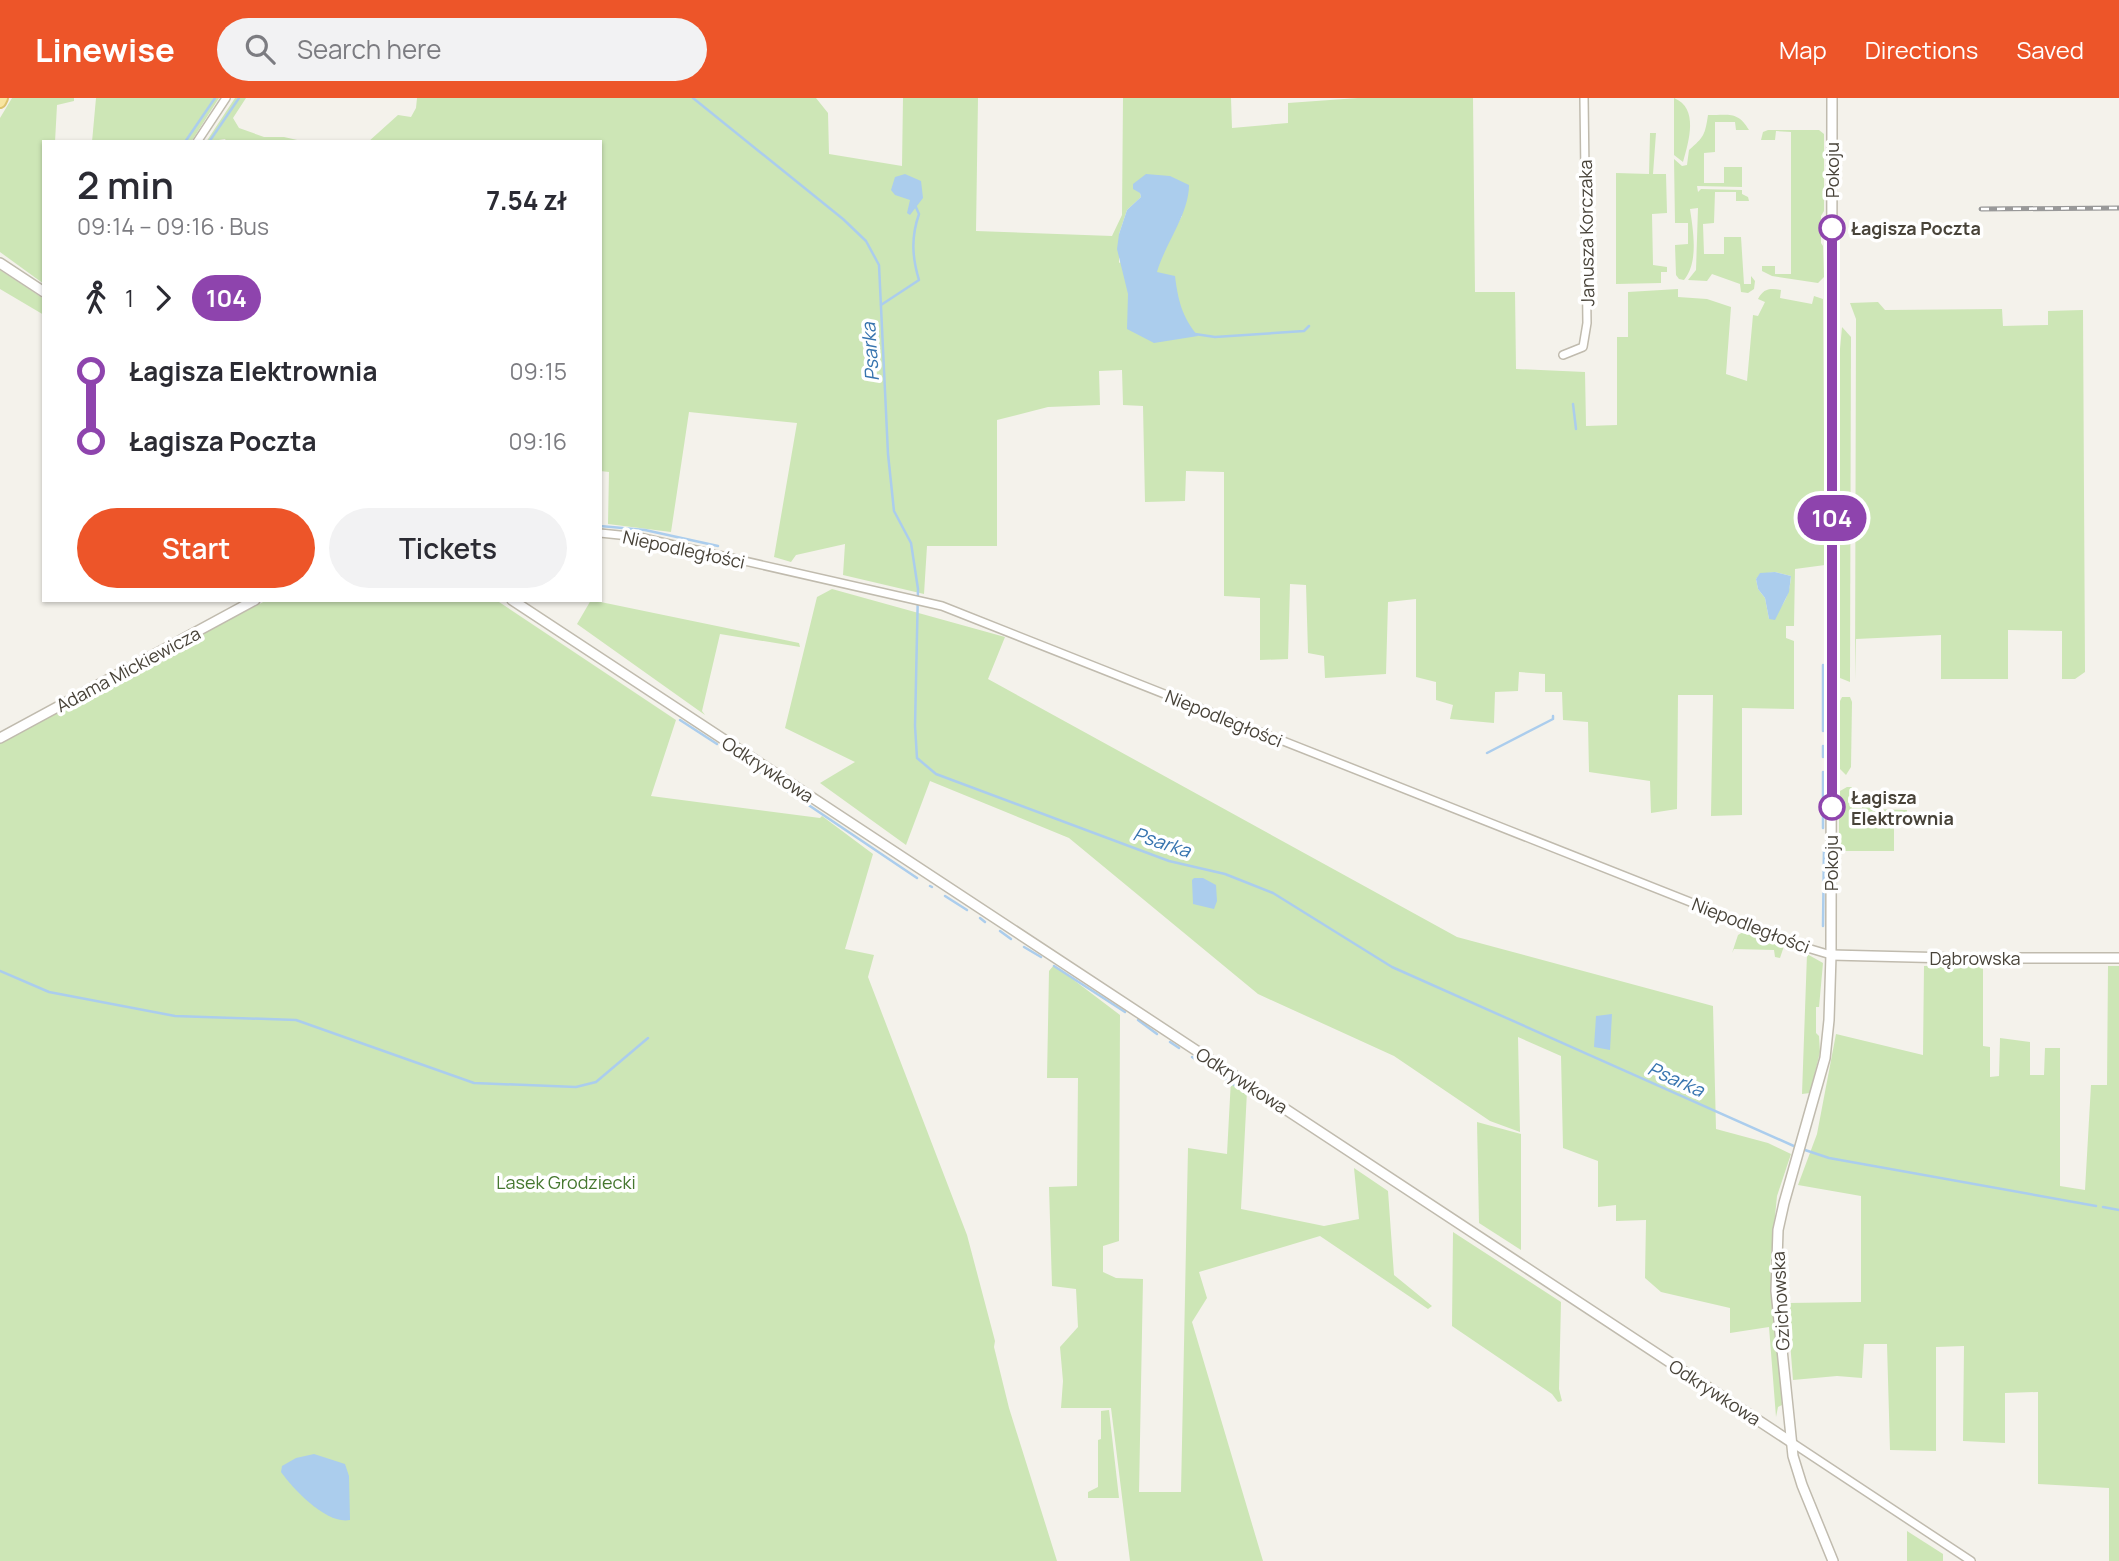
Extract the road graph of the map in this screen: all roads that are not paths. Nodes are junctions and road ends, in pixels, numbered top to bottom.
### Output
1 (226, 98) edge
2 (1584, 98) edge
3 (1832, 98) edge
4 (198, 140) edge
5 (0, 263) edge
6 (42, 291) edge
7 (1563, 355) dead end
8 (602, 533) edge
9 (251, 602) edge
10 (515, 602) edge
11 (0, 738) edge
12 (1831, 955) junction
13 (2119, 958) edge
14 (1791, 1442) junction
15 (1833, 1561) edge
16 (1971, 1561) edge

1 - 4 street
2 - 7 street, Janusza Korczaka
3 - 12 street, Pokoju
5 - 6 street
8 - 12 street, Niepodległości
9 - 11 street, Adama Mickiewicza
10 - 14 street, Odkrywkowa
12 - 13 street, Dąbrowska
12 - 14 street, Gzichowska
14 - 15 street, Gzichowska
14 - 16 street, Odkrywkowa

